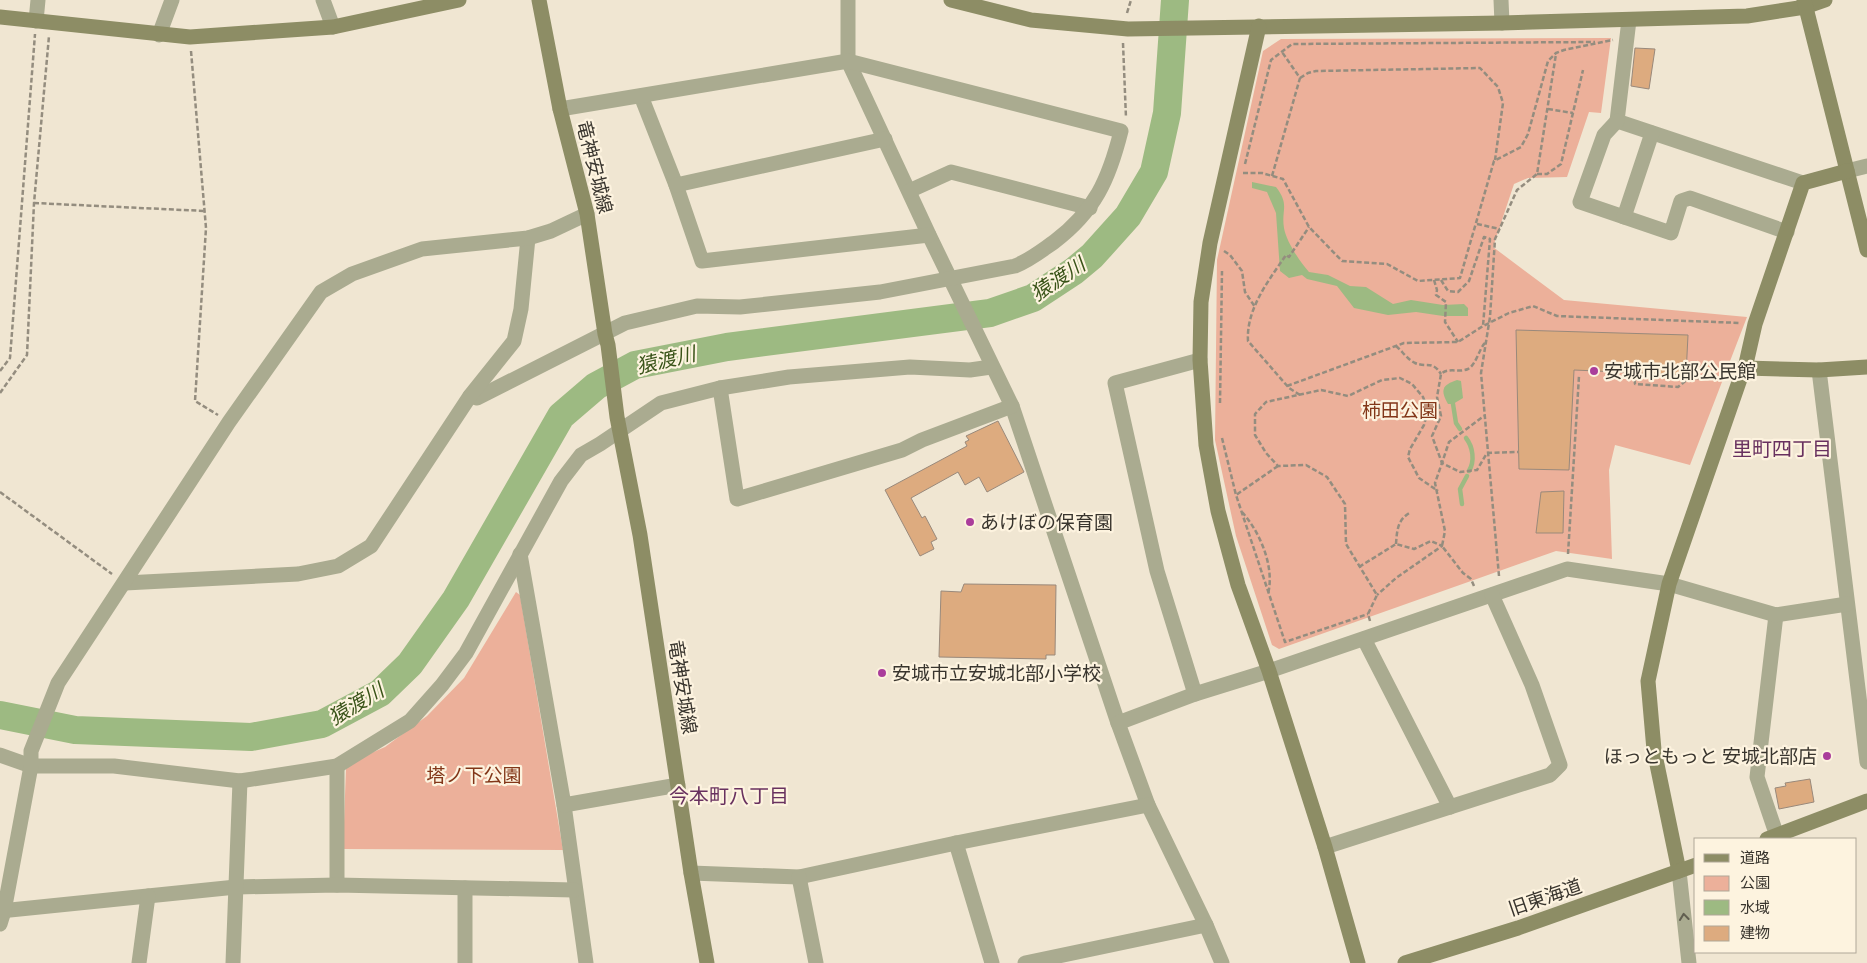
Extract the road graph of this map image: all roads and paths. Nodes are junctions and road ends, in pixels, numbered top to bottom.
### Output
1 (38, 0) edge
2 (172, 0) edge
3 (323, 0) edge
4 (459, 0) edge
5 (539, 0) edge
6 (848, 0) edge
7 (951, 0) edge
8 (1131, 0) edge
9 (1501, 0) edge
10 (1825, 0) edge
11 (1805, 3) edge
12 (0, 16) edge
13 (1628, 20) junction
14 (43, 22) junction
15 (1502, 23) junction
16 (1259, 26) junction
17 (332, 27) junction
18 (1125, 29) junction
19 (159, 35) junction
20 (190, 37) junction
21 (1282, 52) junction
22 (1556, 53) junction
23 (848, 60) junction
24 (1583, 70) dead end
25 (1300, 78) junction
26 (641, 96) junction
27 (560, 109) junction
28 (1548, 109) junction
29 (1573, 113) junction
30 (1617, 122) junction
31 (1121, 131) junction
32 (1652, 133) junction
33 (885, 139) junction
34 (1494, 161) junction
35 (1867, 166) edge
36 (1847, 171) junction
37 (1537, 174) junction
38 (1272, 176) junction
39 (1803, 183) junction
40 (676, 185) junction
41 (909, 192) junction
42 (34, 203) junction
43 (1090, 208) junction
44 (205, 211) junction
45 (586, 214) junction
46 (1624, 217) junction
47 (1477, 224) dead end
48 (1309, 227) junction
49 (1500, 229) junction
50 (1787, 232) junction
51 (929, 235) junction
52 (528, 238) junction
53 (1867, 250) edge
54 (1223, 260) dead end
55 (1222, 270) dead end
56 (1434, 280) junction
57 (1440, 280) junction
58 (952, 283) junction
59 (1255, 307) junction
60 (1489, 323) junction
61 (1755, 324) junction
62 (1483, 326) junction
63 (606, 340) junction
64 (1458, 342) junction
65 (1486, 342) junction
66 (1396, 346) junction
67 (1200, 360) junction
68 (988, 361) junction
69 (1867, 367) edge
70 (1819, 370) junction
71 (0, 371) edge
72 (1634, 372) dead end
73 (1441, 374) junction
74 (1742, 374) junction
75 (1579, 376) dead end
76 (1287, 386) junction
77 (720, 388) junction
78 (0, 393) edge
79 (1300, 395) junction
80 (470, 396) junction
81 (1012, 406) junction
82 (1220, 407) dead end
83 (1484, 416) junction
84 (230, 422) junction
85 (618, 424) junction
86 (1221, 436) dead end
87 (1518, 452) dead end
88 (1487, 453) junction
89 (1442, 463) junction
90 (1278, 466) junction
91 (1438, 491) junction
92 (0, 492) edge
93 (1236, 495) junction
94 (1242, 511) junction
95 (1412, 512) dead end
96 (1396, 544) junction
97 (1442, 546) junction
98 (520, 554) junction
99 (1359, 567) junction
100 (1567, 569) junction
101 (125, 583) junction
102 (1669, 584) junction
103 (1268, 595) junction
104 (1377, 595) junction
105 (1491, 595) junction
106 (1847, 604) junction
107 (1368, 614) junction
108 (1776, 615) junction
109 (1369, 637) junction
110 (1268, 671) junction
111 (1195, 694) junction
112 (1118, 723) junction
113 (0, 755) edge
114 (1867, 762) edge
115 (31, 766) junction
116 (337, 766) junction
117 (240, 781) junction
118 (678, 785) junction
119 (1867, 801) edge
120 (564, 805) junction
121 (1148, 805) junction
122 (1450, 808) junction
123 (1772, 837) edge
124 (956, 843) junction
125 (1324, 847) junction
126 (1694, 866) edge
127 (1679, 871) junction
128 (691, 873) junction
129 (799, 877) junction
130 (337, 885) junction
131 (236, 887) junction
132 (466, 888) junction
133 (574, 890) junction
134 (148, 896) junction
135 (1, 916) edge
136 (1206, 925) junction
137 (139, 963) edge
138 (234, 963) edge
139 (465, 963) edge
140 (586, 963) edge
141 (707, 963) edge
142 (816, 963) edge
143 (992, 963) edge
144 (1025, 963) edge
145 (1222, 963) edge
146 (1358, 963) edge
147 (1405, 963) edge
148 (1688, 963) edge

1 - 14 street
2 - 19 street
3 - 17 street
4 - 17 street
5 - 27 street, 竜神安城線
6 - 23 street
7 - 18 street
8 - 18 path
9 - 15 street
10 - 11 street
11 - 13 street
11 - 36 street
12 - 14 street
13 - 15 street
13 - 30 street
14 - 19 street
14 - 42 path
14 - 71 path
15 - 16 street
16 - 18 street
16 - 67 street
17 - 20 street
18 - 31 path
19 - 20 street
20 - 44 path
21 - 22 path
21 - 25 path
21 - 38 path
22 - 28 path
22 - 34 path
23 - 26 street
23 - 31 street
23 - 33 street
24 - 29 path
25 - 34 path
25 - 38 path
26 - 27 street
26 - 40 street
27 - 45 street, 竜神安城線
28 - 29 path
28 - 37 path
29 - 37 path
30 - 32 street
30 - 46 street
31 - 43 street
32 - 39 street
32 - 46 street
33 - 40 street
33 - 41 street
34 - 57 path
35 - 36 street
36 - 39 street
36 - 53 street
37 - 49 path
38 - 48 path
39 - 50 street
40 - 51 street
41 - 43 street
41 - 51 street
42 - 44 path
42 - 78 path
43 - 58 street
44 - 84 path
45 - 52 street
45 - 63 street, 竜神安城線
46 - 50 street
47 - 49 path
48 - 56 path
48 - 59 path
49 - 60 path
50 - 61 street
51 - 58 street
52 - 80 street
52 - 84 street
54 - 59 path
55 - 82 path
56 - 57 path
56 - 64 path
57 - 62 path
58 - 63 street
58 - 68 street
59 - 76 path
60 - 61 path
60 - 62 path
60 - 65 path
61 - 74 street
62 - 64 path
63 - 80 street
63 - 85 street, 竜神安城線
64 - 66 path
65 - 73 path
65 - 83 path
66 - 73 path
66 - 76 path
67 - 110 street
67 - 111 street
68 - 77 street
68 - 81 street
69 - 70 street
70 - 74 street
70 - 106 street
72 - 74 path
73 - 89 path
74 - 102 street
75 - 100 path
76 - 79 path
77 - 81 street
77 - 85 street
79 - 90 path
79 - 91 path
80 - 101 street
81 - 112 street
83 - 88 path
83 - 89 path
84 - 101 street
85 - 98 street
85 - 118 street, 竜神安城線
86 - 93 path
87 - 88 path
88 - 89 path
88 - 105 path
89 - 91 path
90 - 93 path
90 - 99 path
91 - 97 path
92 - 101 path
93 - 94 path
94 - 103 path
94 - 103 path
95 - 96 path
96 - 97 path
96 - 99 path
97 - 104 path
97 - 105 path
98 - 116 street
98 - 120 street
99 - 104 path
100 - 102 street
100 - 105 street
101 - 115 street
102 - 108 street
102 - 127 street
103 - 107 path
104 - 107 path
105 - 109 street
105 - 122 street
106 - 108 street
106 - 114 street
107 - 109 path
108 - 123 street
109 - 110 street
109 - 122 street
110 - 111 street
110 - 125 street
111 - 112 street
112 - 121 street
113 - 115 street
115 - 117 street
115 - 135 street
116 - 117 street
116 - 130 street
117 - 131 street
118 - 120 street
118 - 128 street, 竜神安城線
119 - 123 street
120 - 133 street
121 - 124 street
121 - 136 street
122 - 125 street
124 - 129 street
124 - 143 street
125 - 146 street
126 - 127 street, 旧東海道
127 - 147 street, 旧東海道
148 -> 127 street
128 - 129 street
128 - 141 street, 竜神安城線
129 - 142 street
130 - 131 street
130 - 132 street
131 - 134 street
131 - 138 street
132 - 133 street
132 - 139 street
133 - 140 street
134 - 135 street
134 - 137 street
136 - 144 street
136 - 145 street

